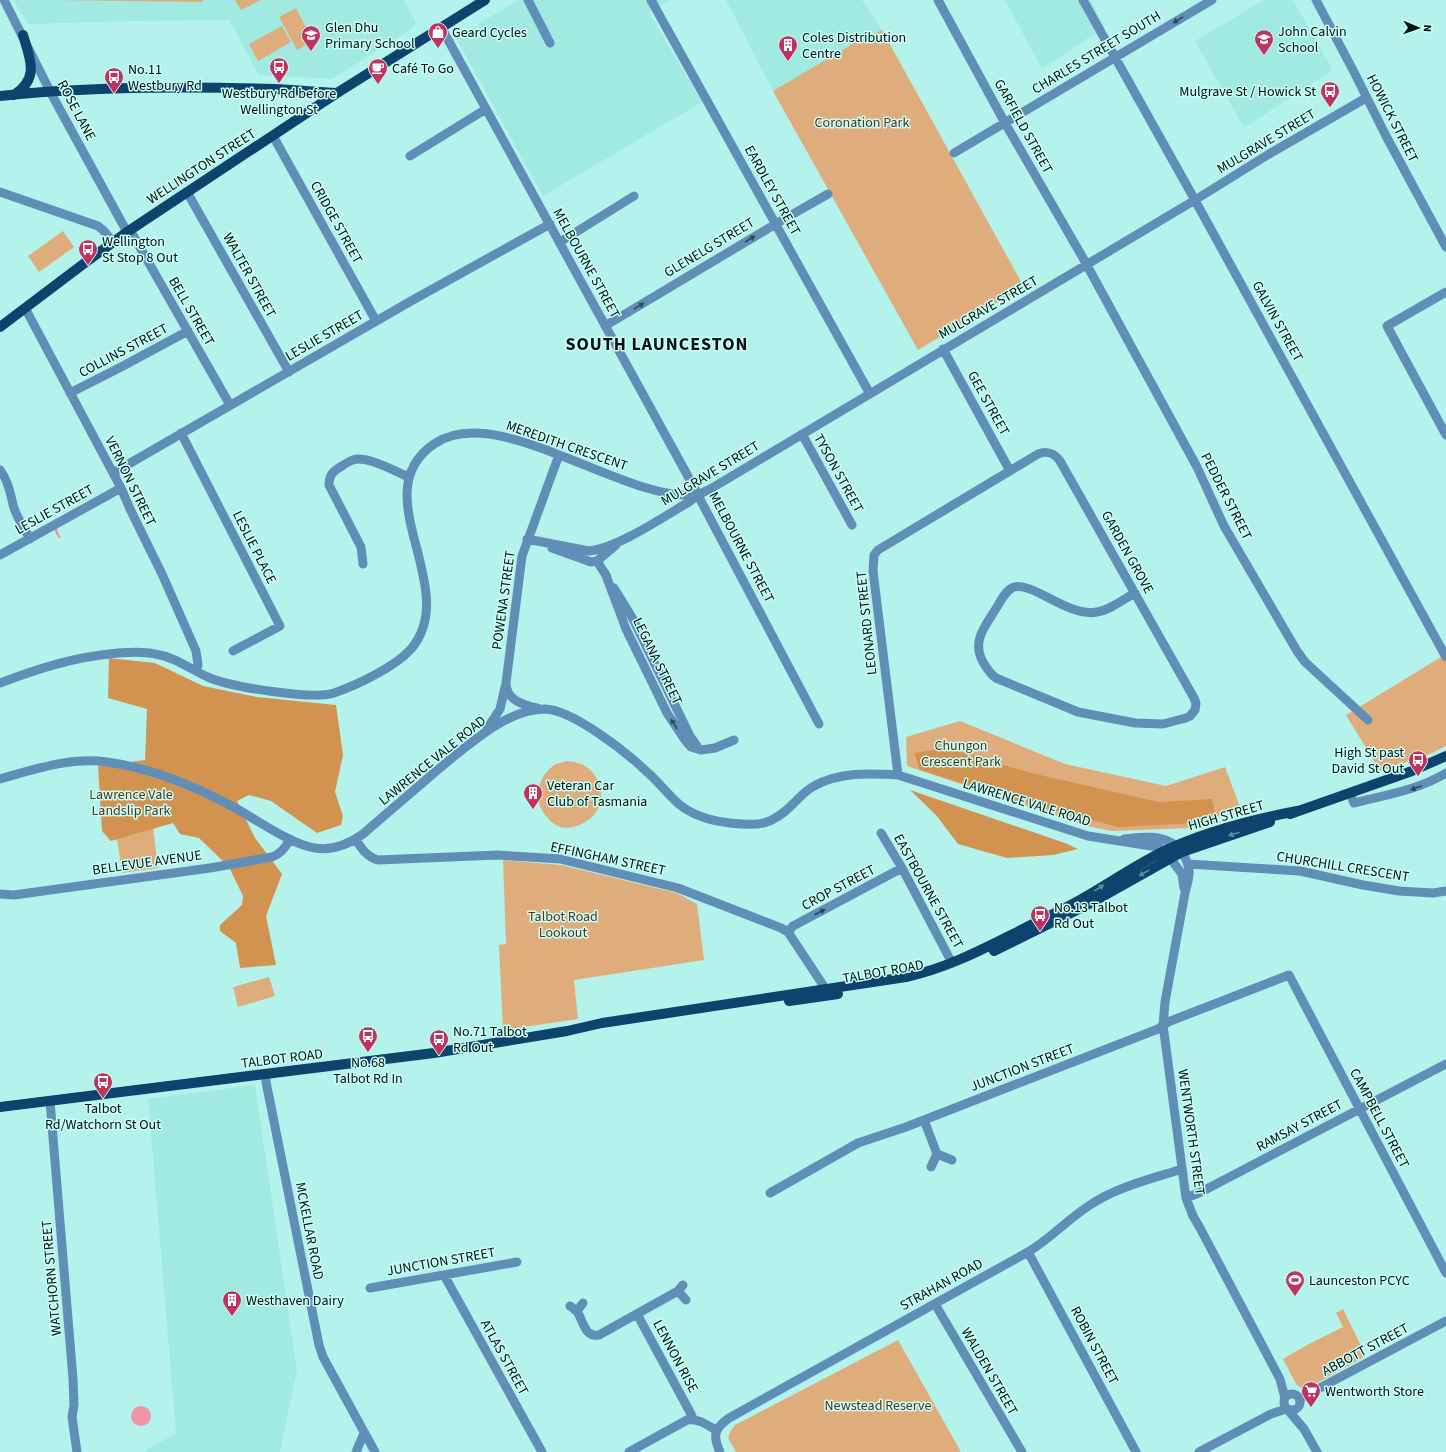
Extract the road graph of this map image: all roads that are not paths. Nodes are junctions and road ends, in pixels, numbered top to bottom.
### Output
1 (4, 0) edge
2 (485, 0) edge
3 (528, 0) edge
4 (651, 0) edge
5 (938, 0) edge
6 (1083, 0) edge
7 (1212, 0) edge
8 (1316, 0) edge
9 (1199, 3) edge
10 (441, 27) junction
11 (23, 35) junction
12 (550, 43) dead end
13 (1116, 57) junction
14 (51, 92) junction
15 (337, 93) junction
16 (14, 95) junction
17 (0, 96) edge
18 (1366, 98) junction
19 (486, 109) junction
20 (1005, 123) junction
21 (273, 136) junction
22 (954, 153) dead end
23 (410, 156) dead end
24 (0, 192) edge
25 (187, 192) junction
26 (828, 194) dead end
27 (634, 196) dead end
28 (1195, 200) junction
29 (550, 224) junction
30 (776, 224) junction
31 (128, 231) junction
32 (113, 242) junction
33 (560, 242) junction
34 (1446, 247) edge
35 (1086, 265) junction
36 (1446, 292) edge
37 (25, 308) junction
38 (376, 321) junction
39 (605, 326) junction
40 (0, 327) edge
41 (188, 331) junction
42 (943, 349) junction
43 (289, 372) junction
44 (70, 393) junction
45 (870, 394) junction
46 (230, 406) junction
47 (181, 433) junction
48 (802, 434) junction
49 (1446, 435) edge
50 (559, 455) junction
51 (0, 470) edge
52 (1010, 471) junction
53 (113, 473) junction
54 (409, 477) junction
55 (121, 488) junction
56 (698, 495) junction
57 (852, 525) dead end
58 (30, 539) junction
59 (527, 539) junction
60 (624, 539) junction
61 (0, 555) edge
62 (597, 561) junction
63 (363, 564) dead end
64 (1135, 593) junction
65 (233, 651) dead end
66 (1446, 657) edge
67 (196, 671) junction
68 (0, 682) edge
69 (506, 683) junction
70 (546, 709) junction
71 (1368, 720) dead end
72 (819, 724) dead end
73 (479, 738) junction
74 (734, 740) dead end
75 (1446, 756) edge
76 (1446, 773) edge
77 (898, 776) junction
78 (0, 779) edge
79 (1379, 783) junction
80 (1350, 793) junction
81 (1384, 796) junction
82 (881, 833) dead end
83 (290, 839) junction
84 (356, 840) junction
85 (1174, 852) junction
86 (1188, 864) junction
87 (902, 868) junction
88 (1446, 891) edge
89 (1184, 893) junction
90 (0, 894) edge
91 (788, 932) junction
92 (952, 963) junction
93 (1289, 975) joint
94 (824, 989) junction
95 (1163, 1025) junction
96 (567, 1031) junction
97 (1446, 1064) edge
98 (266, 1074) junction
99 (50, 1101) junction
100 (0, 1107) edge
101 (1359, 1110) junction
102 (924, 1120) junction
103 (937, 1154) junction
104 (952, 1160) dead end
105 (931, 1167) dead end
106 (1182, 1169) junction
107 (770, 1194) dead end
108 (1186, 1198) junction
109 (1028, 1252) junction
110 (517, 1262) dead end
111 (1446, 1273) edge
112 (444, 1275) junction
113 (370, 1288) dead end
114 (686, 1300) dead end
115 (584, 1302) dead end
116 (935, 1304) junction
117 (637, 1314) junction
118 (1445, 1322) edge
119 (1291, 1402) junction
120 (693, 1419) junction
121 (716, 1430) junction
122 (364, 1433) junction
123 (77, 1452) edge
124 (356, 1452) edge
125 (375, 1452) edge
126 (542, 1452) edge
127 (629, 1452) edge
128 (720, 1452) edge
129 (1022, 1452) edge
130 (1136, 1452) edge
131 (1199, 1452) edge
132 (1317, 1452) edge

1 - 11 street, ROSE LANE
2 - 10 main road, WELLINGTON STREET
3 - 12 street
4 - 30 street, EARDLEY STREET
5 - 20 street, GARFIELD STREET
6 - 13 street, GALVIN STREET
7 - 9 street, CHARLES STREET SOUTH
8 - 18 street, HOWICK STREET
9 -> 13 street, CHARLES STREET SOUTH
10 - 15 main road, WELLINGTON STREET
10 - 19 street, MELBOURNE STREET
11 - 14 street, ROSE LANE
11 - 16 main road
13 - 20 street, CHARLES STREET SOUTH
13 - 28 street, GALVIN STREET
14 - 15 main road
14 - 16 main road
14 - 31 street, ROSE LANE
15 - 21 main road, WELLINGTON STREET
16 - 17 main road
18 - 28 street, MULGRAVE STREET
18 - 34 street, HOWICK STREET
19 - 23 street
19 - 29 street, MELBOURNE STREET
20 - 22 street, CHARLES STREET SOUTH
20 - 35 street, GARFIELD STREET
21 - 25 main road, WELLINGTON STREET
21 - 38 street, CRIDGE STREET
24 - 32 street
25 - 31 main road, WELLINGTON STREET
25 - 43 street, WALTER STREET
26 - 30 street, GLENELG STREET
27 - 33 street
28 - 35 street, MULGRAVE STREET
28 - 66 street, GALVIN STREET
29 - 33 street, MELBOURNE STREET
29 - 38 street, LESLIE STREET
39 -> 30 street, GLENELG STREET
30 - 45 street, EARDLEY STREET
31 - 32 main road, WELLINGTON STREET
31 - 41 street, BELL STREET
32 - 37 main road, WELLINGTON STREET
33 - 39 street, MELBOURNE STREET
35 - 42 street, MULGRAVE STREET
35 - 71 street, PEDDER STREET
36 - 49 street
37 - 40 main road, WELLINGTON STREET
37 - 44 street, VERNON STREET
38 - 43 street, LESLIE STREET
39 - 56 street, MELBOURNE STREET
41 - 44 street, COLLINS STREET
41 - 46 street, BELL STREET
42 - 45 street, MULGRAVE STREET
42 - 52 street, GEE STREET
43 - 46 street, LESLIE STREET
44 - 53 street, VERNON STREET
45 - 48 street, MULGRAVE STREET
46 - 47 street, LESLIE STREET
47 - 53 street, LESLIE STREET
47 - 65 street, LESLIE PLACE
48 - 56 street, MULGRAVE STREET
48 - 57 street, TYSON STREET
50 - 54 street, MEREDITH CRESCENT
50 - 56 street, MEREDITH CRESCENT
50 - 59 street, POWENA STREET
51 - 58 street
52 - 64 street, GARDEN GROVE
52 - 77 street, LEONARD STREET
53 - 55 street, VERNON STREET
54 - 63 street
54 - 67 street, MEREDITH CRESCENT
55 - 58 street, LESLIE STREET
55 - 67 street, VERNON STREET
56 - 60 street, MULGRAVE STREET
56 - 72 street, MELBOURNE STREET
58 - 61 street, LESLIE STREET
59 - 60 street, MULGRAVE STREET
59 - 62 street
59 - 69 street, POWENA STREET
60 - 62 street, MULGRAVE STREET
62 - 74 street, LEGANA STREET
64 - 64 street, GARDEN GROVE
67 - 68 street, MEREDITH CRESCENT
69 - 70 street
69 - 73 street, POWENA STREET
70 - 73 street, LAWRENCE VALE ROAD
70 - 77 street, LAWRENCE VALE ROAD
73 - 84 street, LAWRENCE VALE ROAD
75 - 79 main road, HIGH STREET
76 -> 81 street
77 - 85 street, LAWRENCE VALE ROAD
78 - 83 street, LAWRENCE VALE ROAD
79 - 80 main road, HIGH STREET
79 - 81 street
80 - 81 street
80 - 85 main road, HIGH STREET
82 - 87 street, EASTBOURNE STREET
83 - 84 street, LAWRENCE VALE ROAD
83 - 90 street, BELLEVUE AVENUE
84 - 91 street, EFFINGHAM STREET
85 - 86 street
85 - 89 street, WENTWORTH STREET
92 -> 85 main road, TALBOT ROAD
85 -> 96 main road, TALBOT ROAD
86 - 88 street, CHURCHILL CRESCENT
86 - 89 street, WENTWORTH STREET
91 -> 87 street, CROP STREET
87 - 92 street, EASTBOURNE STREET
89 - 95 street, WENTWORTH STREET
91 - 94 street
92 - 94 main road, TALBOT ROAD
93 - 95 street, JUNCTION STREET
93 - 101 street, CAMPBELL STREET
94 - 96 main road, TALBOT ROAD
95 - 102 street, JUNCTION STREET
95 - 106 street, WENTWORTH STREET
96 - 98 main road, TALBOT ROAD
97 - 101 street, RAMSAY STREET
98 - 99 main road, TALBOT ROAD
98 - 122 street, MCKELLAR ROAD
99 - 100 main road, TALBOT ROAD
99 - 123 street, WATCHORN STREET
101 - 108 street, RAMSAY STREET
101 - 111 street, CAMPBELL STREET
102 - 103 street
102 - 107 street, JUNCTION STREET
103 - 104 street
103 - 105 street
106 - 108 street, WENTWORTH STREET
106 - 109 street, STRAHAN ROAD
108 - 119 street, WENTWORTH STREET
109 - 116 street, STRAHAN ROAD
109 - 130 street, ROBIN STREET
110 - 112 street, JUNCTION STREET
112 - 113 street, JUNCTION STREET
112 - 126 street, ATLAS STREET
114 - 117 street
115 - 117 street, LENNON RISE
116 - 121 street, STRAHAN ROAD
116 - 129 street, WALDEN STREET
117 - 120 street, LENNON RISE
118 - 119 street, ABBOTT STREET
119 - 131 street, ABBOTT STREET
119 - 132 street, WENTWORTH STREET
120 - 121 street
120 - 127 street
121 - 128 street
122 - 124 street
122 - 125 street, MCKELLAR ROAD

